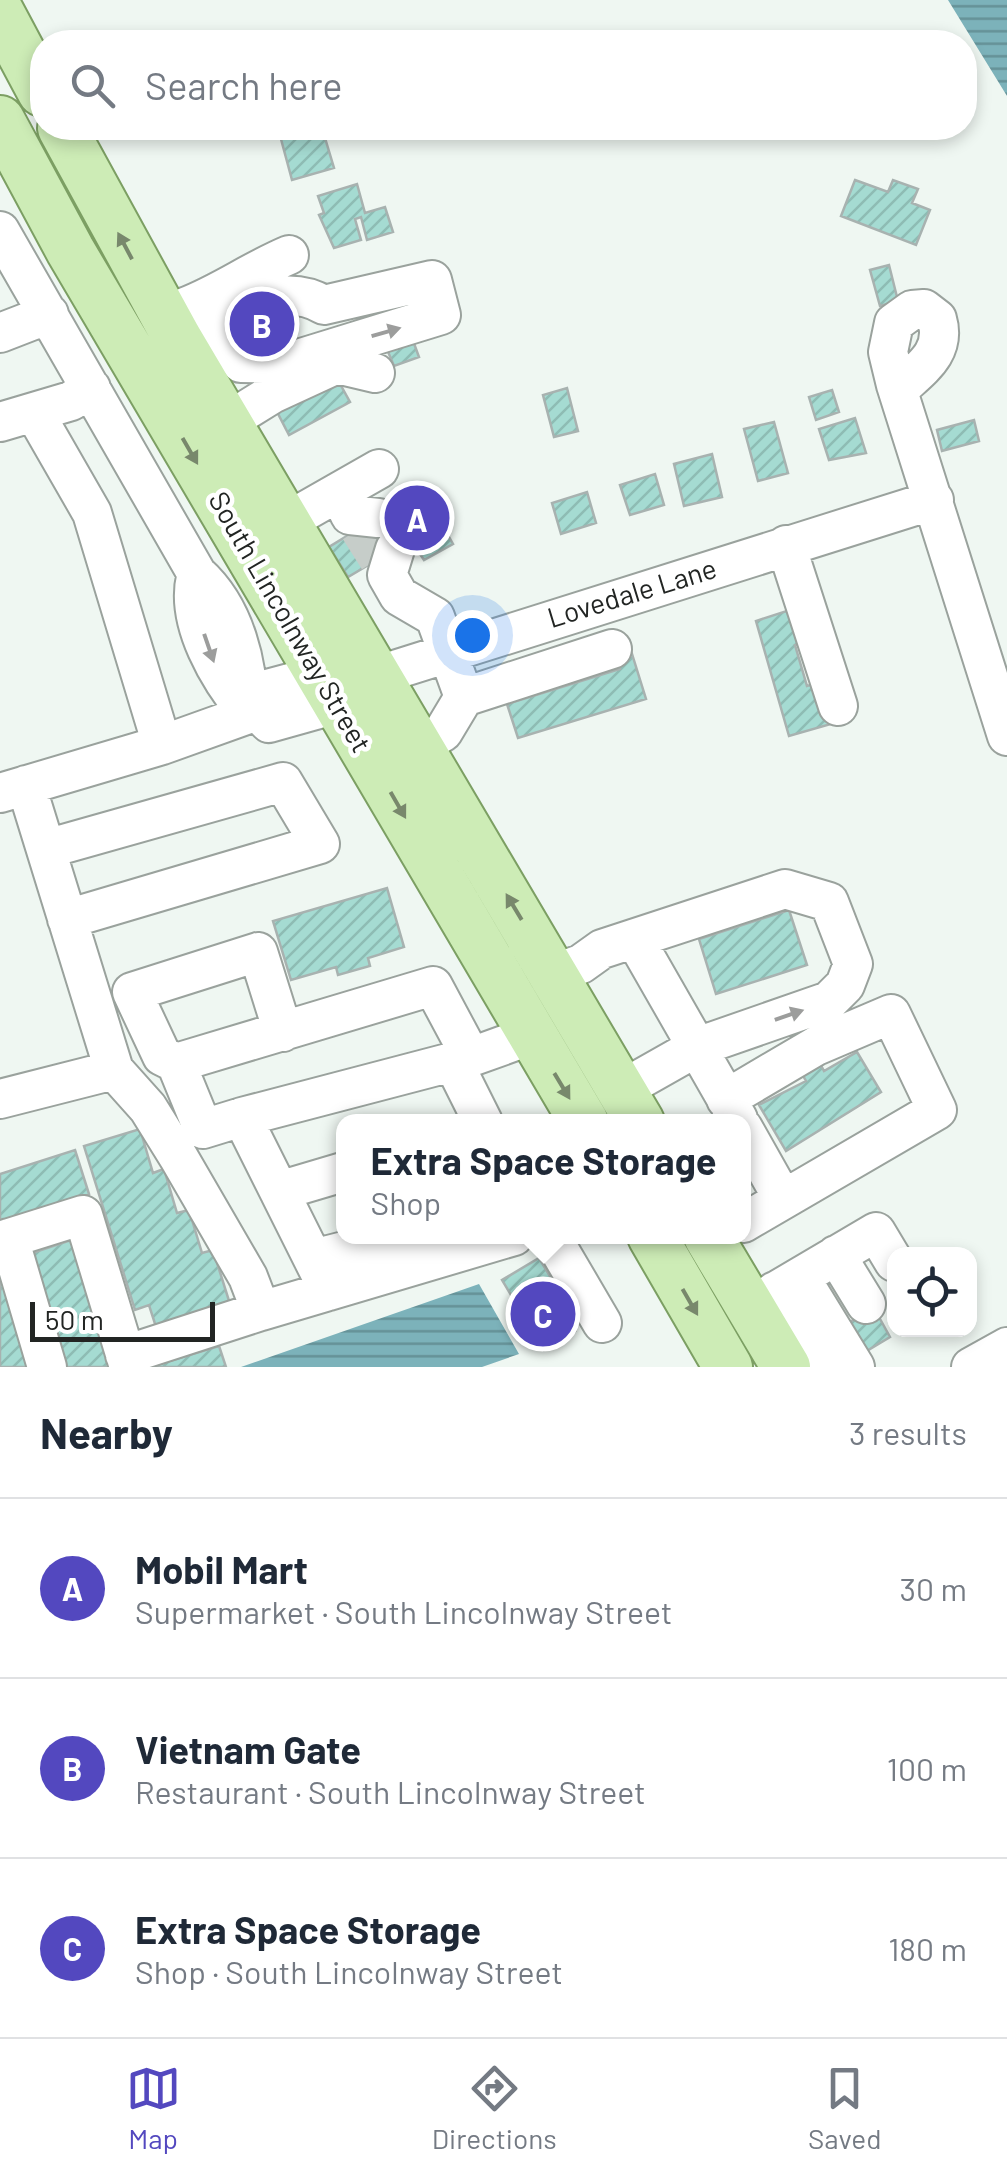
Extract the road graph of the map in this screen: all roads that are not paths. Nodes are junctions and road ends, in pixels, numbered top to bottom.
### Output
1 (0, 12) edge
2 (30, 69) edge
3 (0, 120) edge
4 (69, 140) edge
5 (0, 231) edge
6 (289, 256) dead end
7 (50, 314) junction
8 (182, 326) junction
9 (0, 333) edge
10 (375, 373) dead end
11 (90, 388) junction
12 (898, 390) dead end
13 (17, 417) edge
14 (226, 422) junction
15 (379, 469) dead end
16 (934, 500) junction
17 (286, 522) junction
18 (368, 545) junction
19 (786, 545) junction
20 (348, 625) junction
21 (612, 649) dead end
22 (448, 651) junction
23 (375, 674) junction
24 (331, 691) junction
25 (464, 697) junction
26 (838, 706) dead end
27 (253, 712) junction
28 (1007, 736) edge
29 (162, 745) junction
30 (418, 747) junction
31 (13, 789) edge
32 (46, 849) junction
33 (67, 919) junction
34 (635, 939) junction
35 (553, 974) junction
36 (86, 977) junction
37 (132, 992) junction
38 (283, 1032) junction
39 (532, 1035) junction
40 (696, 1047) junction
41 (462, 1060) junction
42 (176, 1064) junction
43 (114, 1070) junction
44 (0, 1099) edge
45 (631, 1106) edge
46 (480, 1114) edge
47 (579, 1114) edge
48 (735, 1114) edge
49 (738, 1114) edge
50 (242, 1117) junction
51 (751, 1142) edge
52 (336, 1174) edge
53 (279, 1191) junction
54 (783, 1199) junction
55 (751, 1217) edge
56 (4, 1240) edge
57 (386, 1244) edge
58 (556, 1244) edge
59 (657, 1244) edge
60 (730, 1244) edge
61 (453, 1245) edge
62 (887, 1250) edge
63 (836, 1255) junction
64 (320, 1275) junction
65 (775, 1291) junction
66 (866, 1304) dead end
67 (261, 1311) junction
68 (602, 1323) dead end
69 (127, 1361) edge
70 (47, 1367) edge
71 (728, 1367) edge
72 (786, 1367) edge
73 (820, 1367) edge
74 (854, 1367) edge

1 - 2 main road
3 -> 24 main road, South Lincolnway Street
8 -> 4 main road, South Lincolnway Street
5 - 7 street
6 - 8 street
7 - 9 street
7 - 11 street
8 -> 8 street
8 - 14 main road, South Lincolnway Street
10 - 14 street
11 - 13 street
11 - 27 street
12 - 16 street
13 - 29 street
14 - 17 main road, South Lincolnway Street
15 - 18 street
16 - 19 street, Lovedale Lane
16 - 28 street
17 - 18 street
17 - 20 main road, South Lincolnway Street
18 - 20 street
18 - 22 street
19 - 22 street, Lovedale Lane
19 - 26 street
20 - 23 main road, South Lincolnway Street
21 - 25 street
22 - 23 street, Lovedale Lane
22 - 25 street
23 - 24 street, Lovedale Lane
23 - 30 main road, South Lincolnway Street
24 - 27 street
24 -> 39 main road, South Lincolnway Street
25 - 30 street
27 - 29 street
29 - 31 street
35 -> 30 main road, South Lincolnway Street
31 - 32 street
32 - 33 street
32 - 33 street
33 - 36 street
34 - 35 street
34 - 40 street
40 -> 34 street
35 - 45 main road, South Lincolnway Street
36 - 37 street
36 - 43 street
37 - 38 street
37 - 42 street
38 - 41 street
38 - 42 street
39 - 41 street
39 -> 47 main road, South Lincolnway Street
40 - 45 street
40 - 48 street
41 - 46 street
41 - 50 street
42 - 50 street
43 - 44 street
43 - 67 street
49 - 54 street
50 - 53 street
51 - 54 street
52 - 53 street
53 - 64 street
54 - 55 street
56 - 69 street
56 - 70 street
57 - 64 street
58 - 68 street
59 -> 71 main road
60 - 65 main road
61 - 64 street
62 - 63 street
63 - 65 street
63 - 66 street
64 - 67 street
65 - 72 main road
65 - 73 street
65 - 74 street
67 - 69 street

